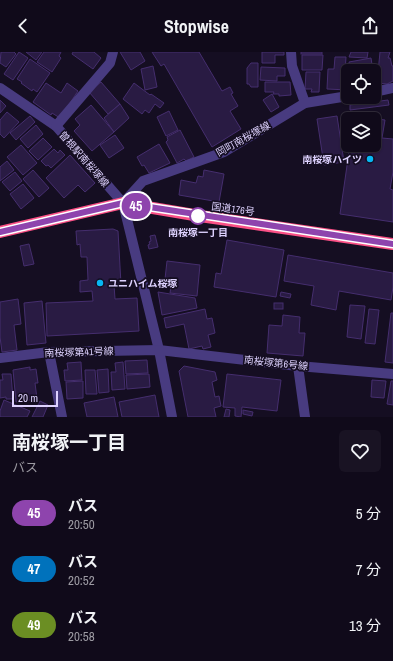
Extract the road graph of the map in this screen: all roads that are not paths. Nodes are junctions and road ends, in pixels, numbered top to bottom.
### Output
1 (291, 52) edge
2 (111, 53) edge
3 (0, 88) edge
4 (393, 88) edge
5 (381, 91) edge
6 (341, 97) edge
7 (305, 103) junction
8 (56, 126) junction
9 (123, 203) junction
10 (0, 232) edge
11 (393, 244) edge
12 (159, 350) junction
13 (49, 352) junction
14 (0, 358) edge
15 (298, 366) junction
16 (393, 374) edge
17 (62, 417) edge
18 (172, 417) edge
19 (305, 417) edge

1 - 7 street
2 - 8 street
3 - 8 street, 曽根駅南桜塚線
4 - 5 street
6 - 7 street, 岡町南桜塚線
7 - 9 street, 岡町南桜塚線
8 - 9 street, 曽根駅南桜塚線
9 - 10 highway, 国道176号
9 - 11 highway, 国道176号
9 - 12 street, 曽根駅南桜塚線
12 - 13 street, 南桜塚第41号線
12 - 15 street, 南桜塚第6号線
12 - 18 street, 曽根駅南桜塚線
13 - 14 street, 南桜塚第41号線
13 - 17 street
15 - 16 street, 南桜塚第6号線
15 - 19 street

